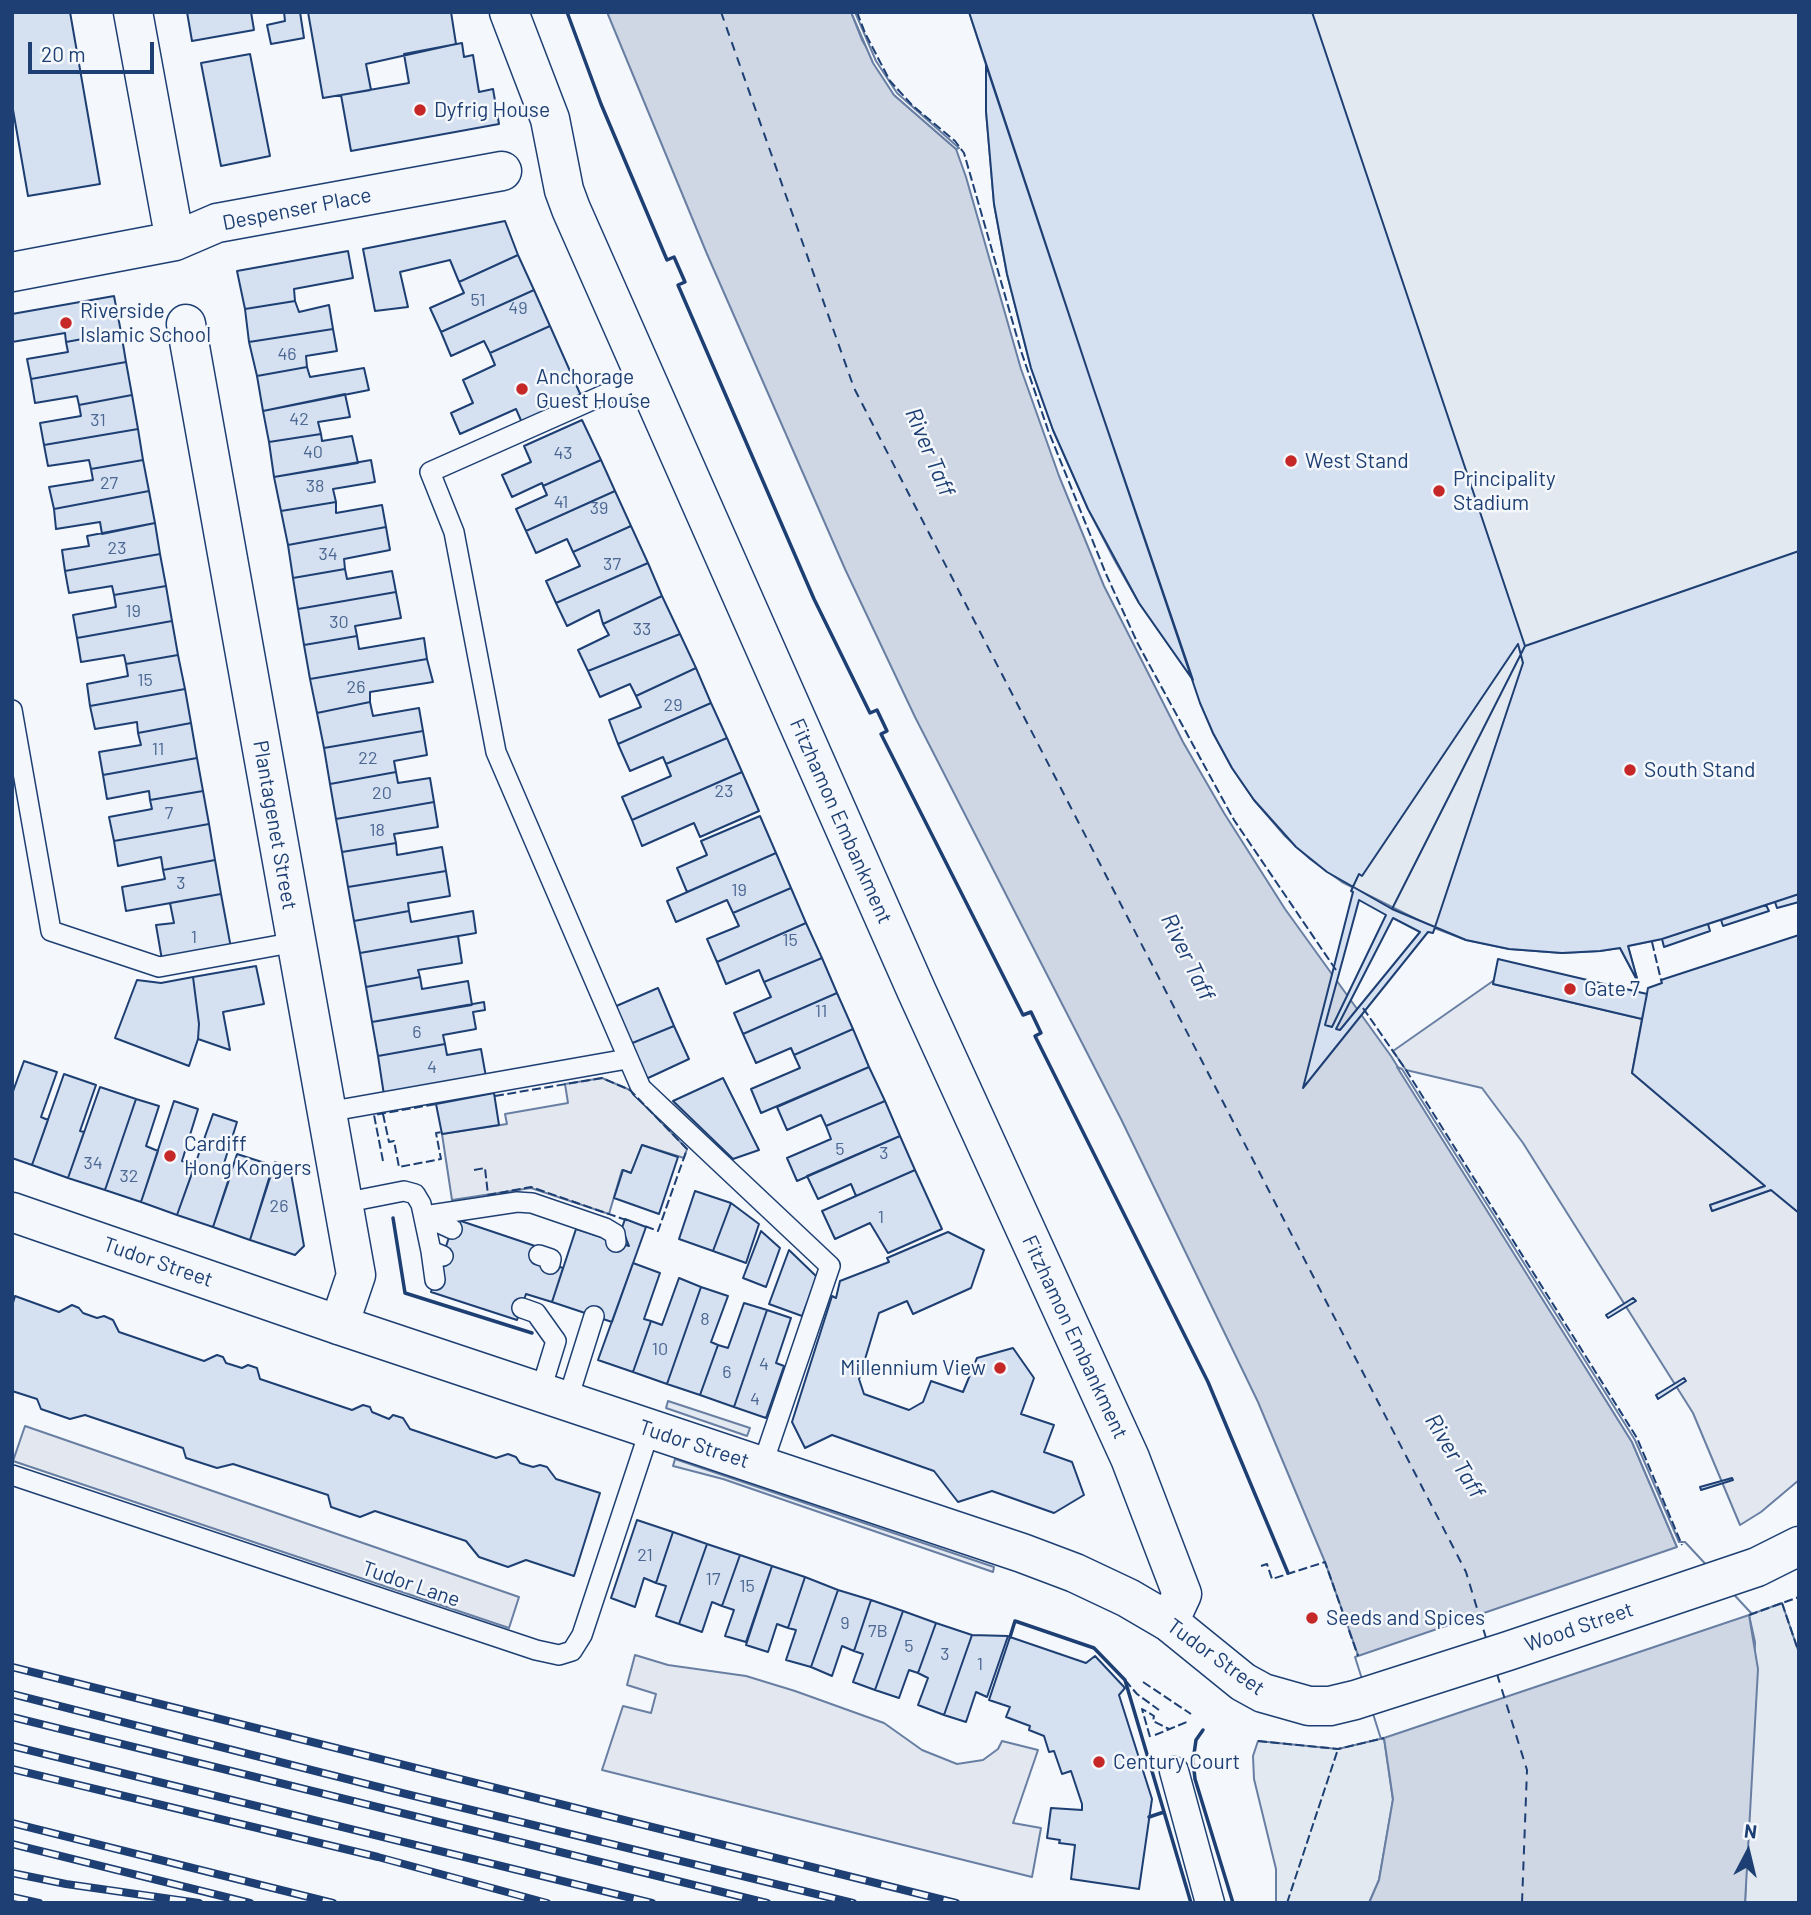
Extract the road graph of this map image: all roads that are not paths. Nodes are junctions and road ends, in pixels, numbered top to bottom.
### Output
1 (133, 12) edge
2 (509, 12) edge
3 (502, 171) dead end
4 (175, 241) junction
5 (12, 272) edge
6 (186, 324) dead end
7 (644, 377) junction
8 (12, 710) edge
9 (296, 942) junction
10 (627, 1059) junction
11 (327, 1112) junction
12 (343, 1203) junction
13 (424, 1216) junction
14 (15, 1221) edge
15 (452, 1228) dead end
16 (616, 1242) dead end
17 (435, 1280) dead end
18 (532, 1306) dead end
19 (594, 1316) dead end
20 (339, 1325) junction
21 (553, 1397) junction
22 (650, 1429) junction
23 (762, 1466) junction
24 (12, 1475) edge
25 (1799, 1546) edge
26 (1170, 1622) junction
27 (1355, 1700) joint
28 (1174, 1770) dead end
29 (1210, 1903) edge

1 - 4 street
2 - 7 street, Fitzhamon Embankment
3 - 4 street, Despenser Place
4 - 5 street, Despenser Place
6 - 9 street, Plantagenet Street
7 - 10 lane
7 - 26 street, Fitzhamon Embankment
8 - 9 lane
9 - 11 street, Plantagenet Street
10 - 11 lane
10 - 23 lane
11 - 12 street, Plantagenet Street
12 - 13 lane
12 - 20 street, Plantagenet Street
13 - 15 lane
13 - 16 lane
13 - 17 lane
14 - 20 street, Tudor Street
18 - 21 lane
19 - 21 lane
20 - 21 street, Tudor Street
21 - 22 street, Tudor Street
22 - 23 street, Tudor Street
22 - 24 lane, Tudor Lane
23 - 26 street, Tudor Street
25 - 27 street, Wood Street
26 - 27 street, Tudor Street
28 - 29 street

